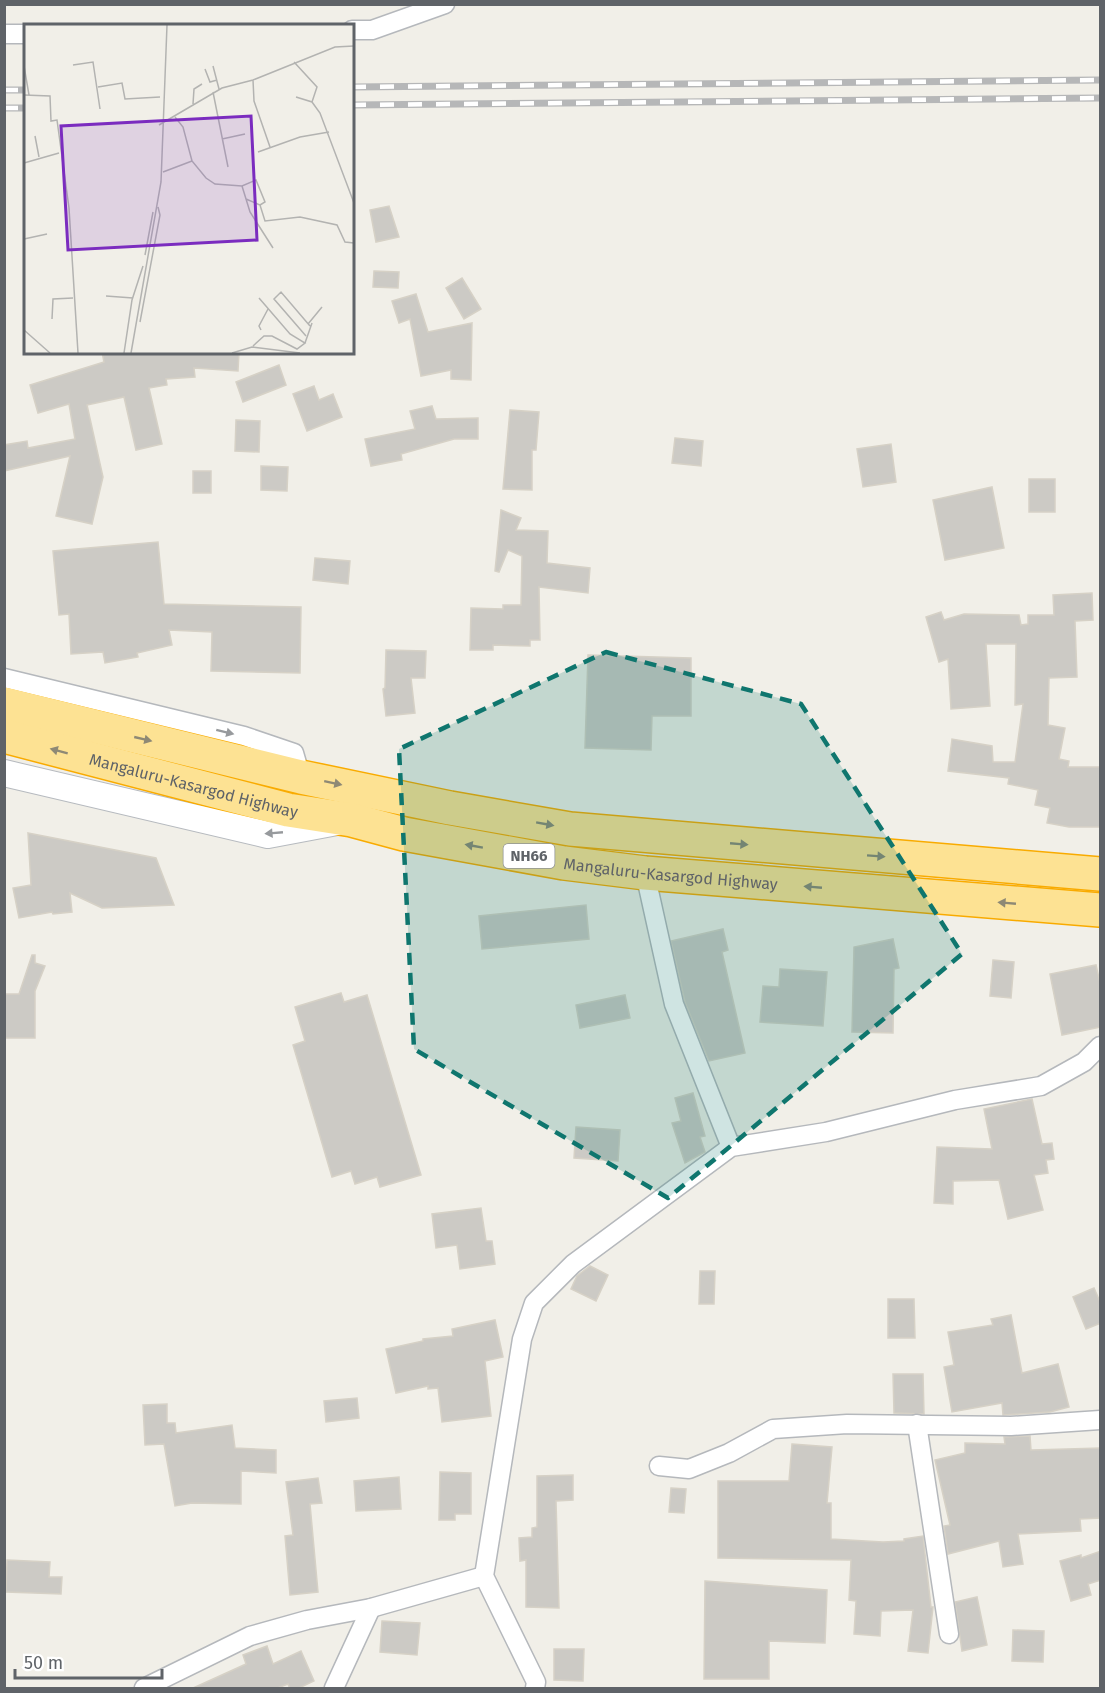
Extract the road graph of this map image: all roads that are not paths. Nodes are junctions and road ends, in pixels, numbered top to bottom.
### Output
1 (445, 4) edge
2 (354, 30) edge
3 (24, 33) edge
4 (4, 34) edge
5 (4, 678) edge
6 (4, 704) edge
7 (4, 736) edge
8 (4, 773) edge
9 (301, 777) junction
10 (352, 819) junction
11 (1069, 871) junction
12 (645, 873) junction
13 (1101, 874) edge
14 (1066, 908) junction
15 (1101, 910) edge
16 (1101, 928) edge
17 (1101, 1046) edge
18 (731, 1147) junction
19 (1101, 1420) edge
20 (918, 1424) junction
21 (660, 1467) dead end
22 (484, 1576) junction
23 (372, 1608) junction
24 (949, 1634) dead end
25 (144, 1689) edge
26 (334, 1689) edge
27 (535, 1689) edge

1 - 2 street
3 - 4 street
5 -> 9 street
6 -> 9 highway, Mangaluru-Kasargod Highway / NH66
10 -> 7 highway, Mangaluru-Kasargod Highway / NH66
10 -> 8 street
9 -> 11 highway, Mangaluru-Kasargod Highway / NH66
12 -> 10 highway, Mangaluru-Kasargod Highway / NH66
11 - 13 highway, Mangaluru-Kasargod Highway / NH66
11 - 14 street
14 -> 12 highway, Mangaluru-Kasargod Highway / NH66
12 - 18 street
14 - 15 highway, Mangaluru-Kasargod Highway / NH66
14 - 16 street
17 - 18 street
18 - 22 street
19 - 20 street
20 - 21 street
20 - 24 street
22 - 23 street
22 - 27 street
23 - 25 street
23 - 26 street

